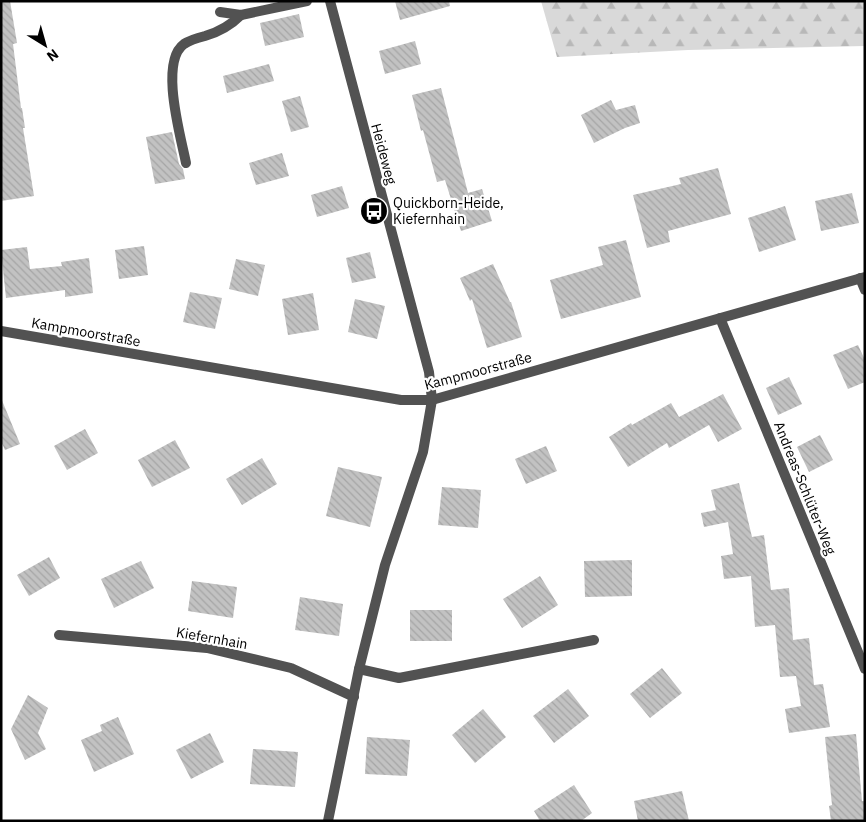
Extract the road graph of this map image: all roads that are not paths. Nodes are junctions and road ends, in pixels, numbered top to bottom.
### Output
1 (307, 1) edge
2 (330, 1) edge
3 (220, 12) dead end
4 (241, 15) junction
5 (186, 163) dead end
6 (862, 277) edge
7 (865, 290) edge
8 (720, 318) junction
9 (1, 331) edge
10 (432, 400) junction
11 (59, 635) dead end
12 (594, 640) dead end
13 (359, 669) junction
14 (865, 669) edge
15 (354, 698) junction
16 (328, 821) edge

1 - 4 street
2 - 10 street, Heideweg
3 - 4 street
4 - 5 street
6 - 7 street
6 - 8 street, Kampmoorstraße
8 - 10 street, Kampmoorstraße
8 - 14 street, Andreas-Schlüter-Weg
9 - 10 street, Kampmoorstraße
10 - 13 street
11 - 15 street, Kiefernhain
12 - 13 street
13 - 15 street
15 - 16 street

